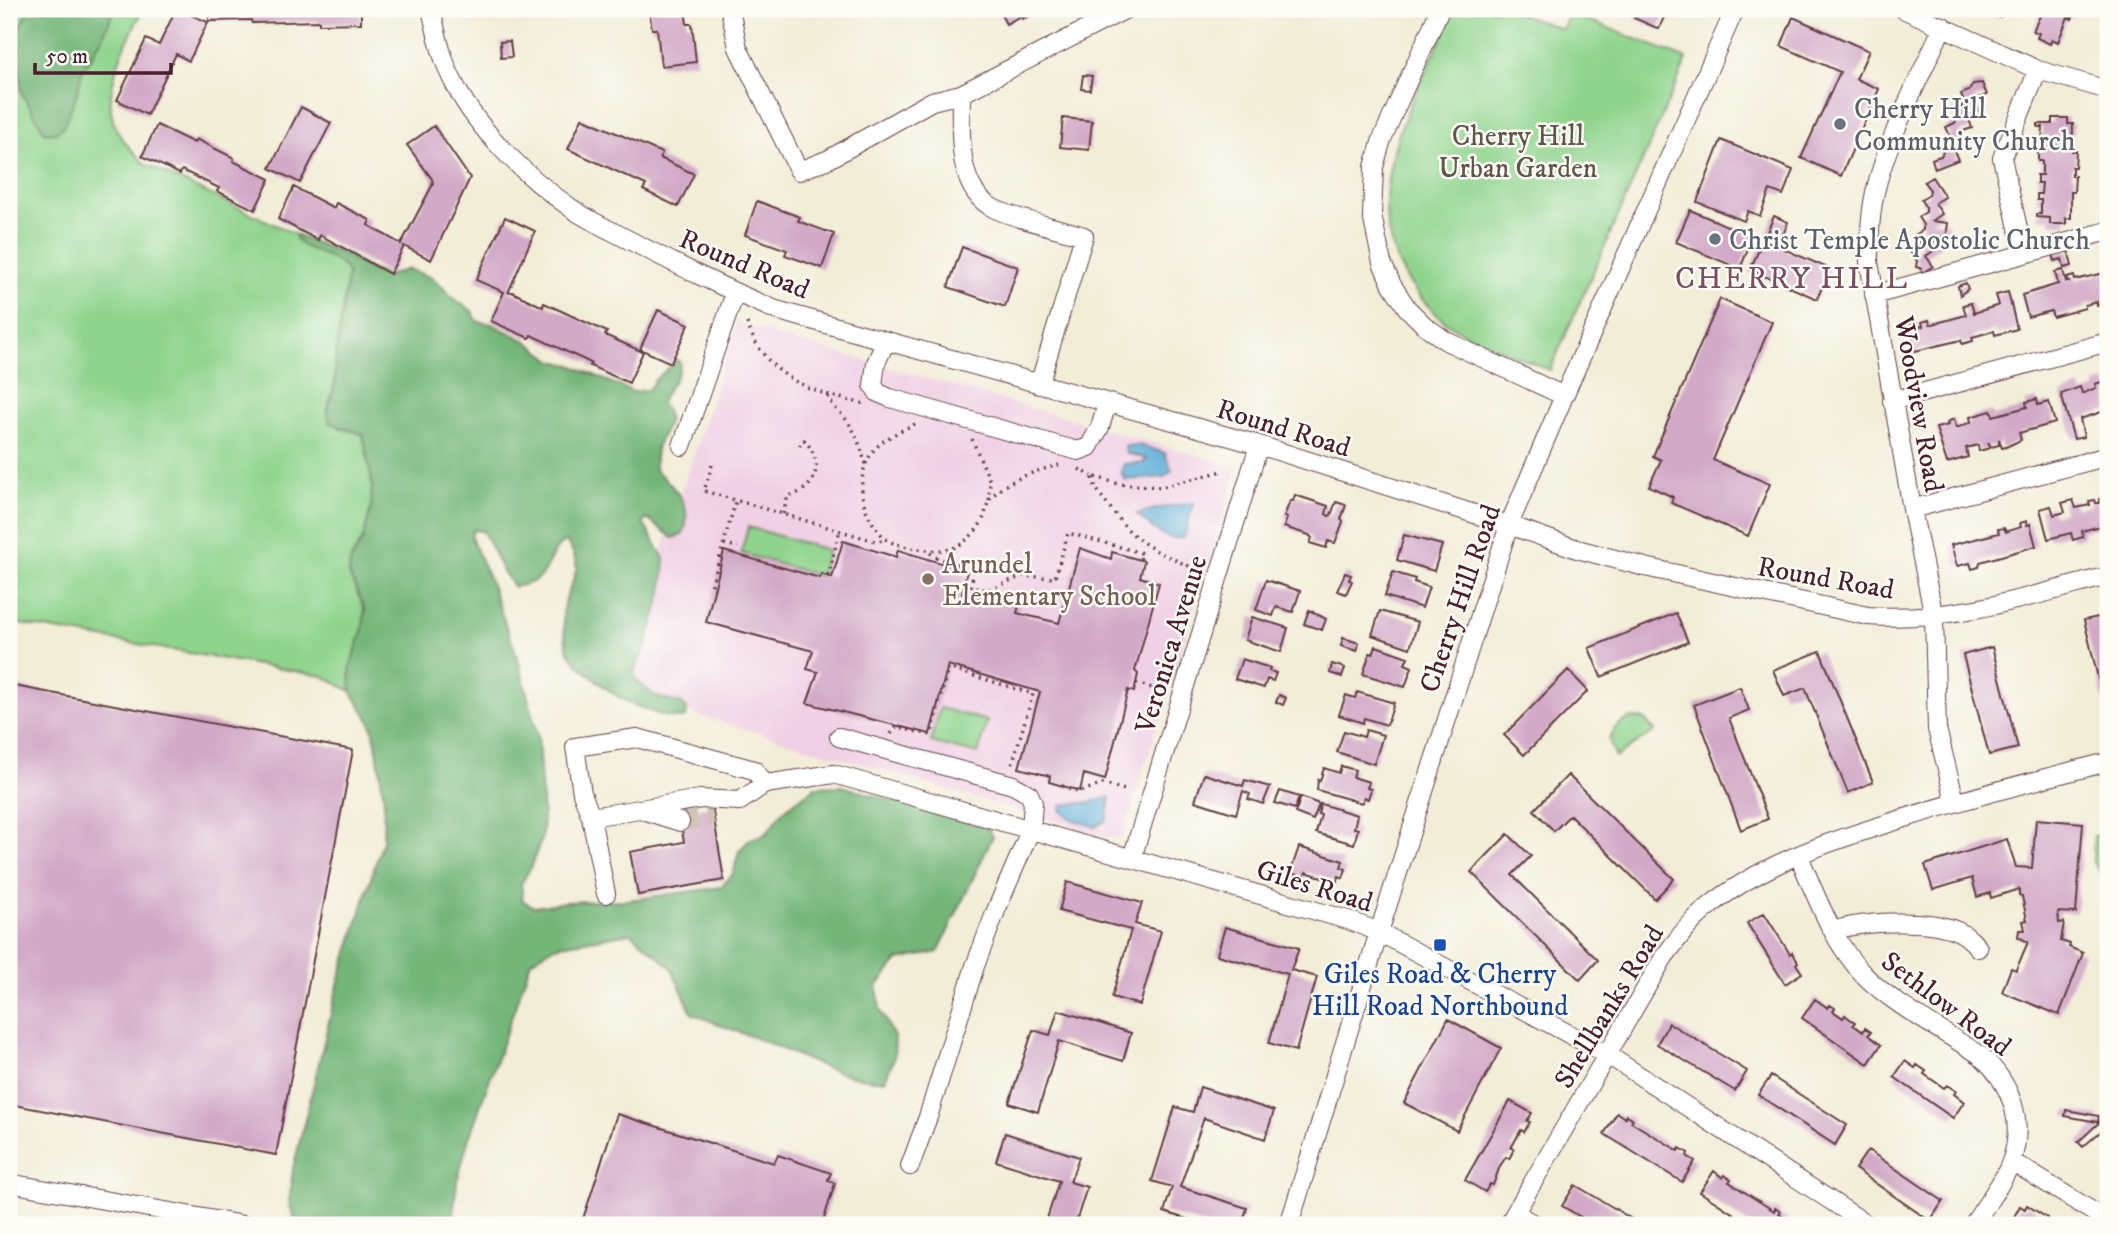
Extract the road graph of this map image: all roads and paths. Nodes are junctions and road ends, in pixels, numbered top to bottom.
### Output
1 (431, 9) edge
2 (1126, 9) edge
3 (1440, 9) edge
4 (1735, 9) edge
5 (1903, 9) edge
6 (730, 12) edge
7 (1942, 26) junction
8 (2038, 71) junction
9 (2108, 90) edge
10 (961, 94) junction
11 (2108, 231) edge
12 (2024, 254) junction
13 (735, 293) junction
14 (1874, 295) junction
15 (747, 323) dead end
16 (886, 341) junction
17 (2108, 342) edge
18 (1039, 385) junction
19 (828, 396) junction
20 (1564, 396) junction
21 (1892, 401) junction
22 (1107, 404) junction
23 (868, 405) dead end
24 (920, 421) dead end
25 (969, 434) dead end
26 (1259, 445) junction
27 (682, 446) dead end
28 (797, 449) dead end
29 (2108, 456) edge
30 (1066, 463) dead end
31 (712, 465) dead end
32 (866, 466) junction
33 (1075, 467) dead end
34 (1223, 471) dead end
35 (1092, 477) junction
36 (736, 500) junction
37 (989, 500) junction
38 (1912, 509) junction
39 (783, 514) junction
40 (1509, 525) junction
41 (840, 530) junction
42 (886, 540) junction
43 (724, 544) junction
44 (906, 545) junction
45 (738, 547) dead end
46 (929, 551) junction
47 (905, 552) dead end
48 (1140, 559) dead end
49 (1189, 566) dead end
50 (828, 576) dead end
51 (2108, 576) edge
52 (715, 589) dead end
53 (1934, 617) junction
54 (1136, 683) dead end
55 (1167, 692) dead end
56 (839, 737) dead end
57 (881, 749) junction
58 (2108, 762) edge
59 (1007, 783) junction
60 (765, 784) junction
61 (1062, 786) dead end
62 (1125, 790) dead end
63 (1955, 801) junction
64 (641, 810) junction
65 (591, 817) junction
66 (681, 822) tunnel mouth
67 (1031, 829) junction
68 (1799, 856) junction
69 (1132, 858) junction
70 (606, 894) dead end
71 (1833, 931) junction
72 (1379, 932) junction
73 (1979, 947) dead end
74 (1608, 1055) junction
75 (2011, 1161) junction
76 (910, 1166) dead end
77 (9, 1183) edge
78 (2087, 1217) edge
79 (1511, 1219) edge
80 (2108, 1221) edge
81 (243, 1225) edge
82 (1289, 1225) edge
83 (1535, 1225) edge
84 (1868, 1225) edge
85 (1973, 1225) edge

1 - 13 street, Round Road
2 - 10 street
3 - 20 street
4 - 20 street, Cherry Hill Road
5 - 7 street
6 - 10 street
7 - 8 street
7 - 14 street, Woodview Road
8 - 9 street
8 - 12 street
10 - 18 street
11 - 12 street
12 - 14 street
13 - 16 street, Round Road
13 - 27 street
14 - 21 street, Woodview Road
15 - 19 path
16 - 18 street, Round Road
16 - 22 street
17 - 21 street
18 - 22 street, Round Road
19 - 23 path
19 - 32 path
20 - 40 street, Cherry Hill Road
21 - 38 street, Woodview Road
22 - 26 street, Round Road
24 - 32 path
25 - 37 path
26 - 40 street, Round Road
26 - 69 street, Veronica Avenue
28 - 39 path
29 - 38 street
30 - 37 path
31 - 36 path
32 - 42 path
33 - 35 path
34 - 35 path
35 - 49 path
36 - 39 path
36 - 43 path
37 - 46 path
38 - 53 street, Woodview Road
39 - 41 path
40 - 53 street, Round Road
40 - 72 street, Cherry Hill Road
41 - 42 path
41 - 50 path
42 - 44 path
43 - 45 path
43 - 52 path
44 - 46 path
44 - 47 path
46 - 48 path
51 - 53 street, Round Road
53 - 63 street, Woodview Road
54 - 55 path
56 - 57 street
57 - 59 street
57 - 59 path
58 - 63 street, Shellbanks Road
59 - 67 street
60 - 64 street
60 - 65 street
60 - 67 street, Giles Road
61 - 62 path
63 - 68 street, Shellbanks Road
64 - 65 street
64 - 66 street
65 - 70 street
67 - 69 street, Giles Road
67 - 76 street
68 - 71 street, Sethlow Road
68 - 74 street, Shellbanks Road
69 - 72 street, Giles Road
71 - 73 street
71 - 75 street, Sethlow Road
72 - 74 street, Giles Road
72 - 82 street, Cherry Hill Road
74 - 79 street, Shellbanks Road
74 - 84 street, Giles Road
75 - 78 street
75 - 85 street
77 - 81 street
78 - 80 street
79 - 83 street

